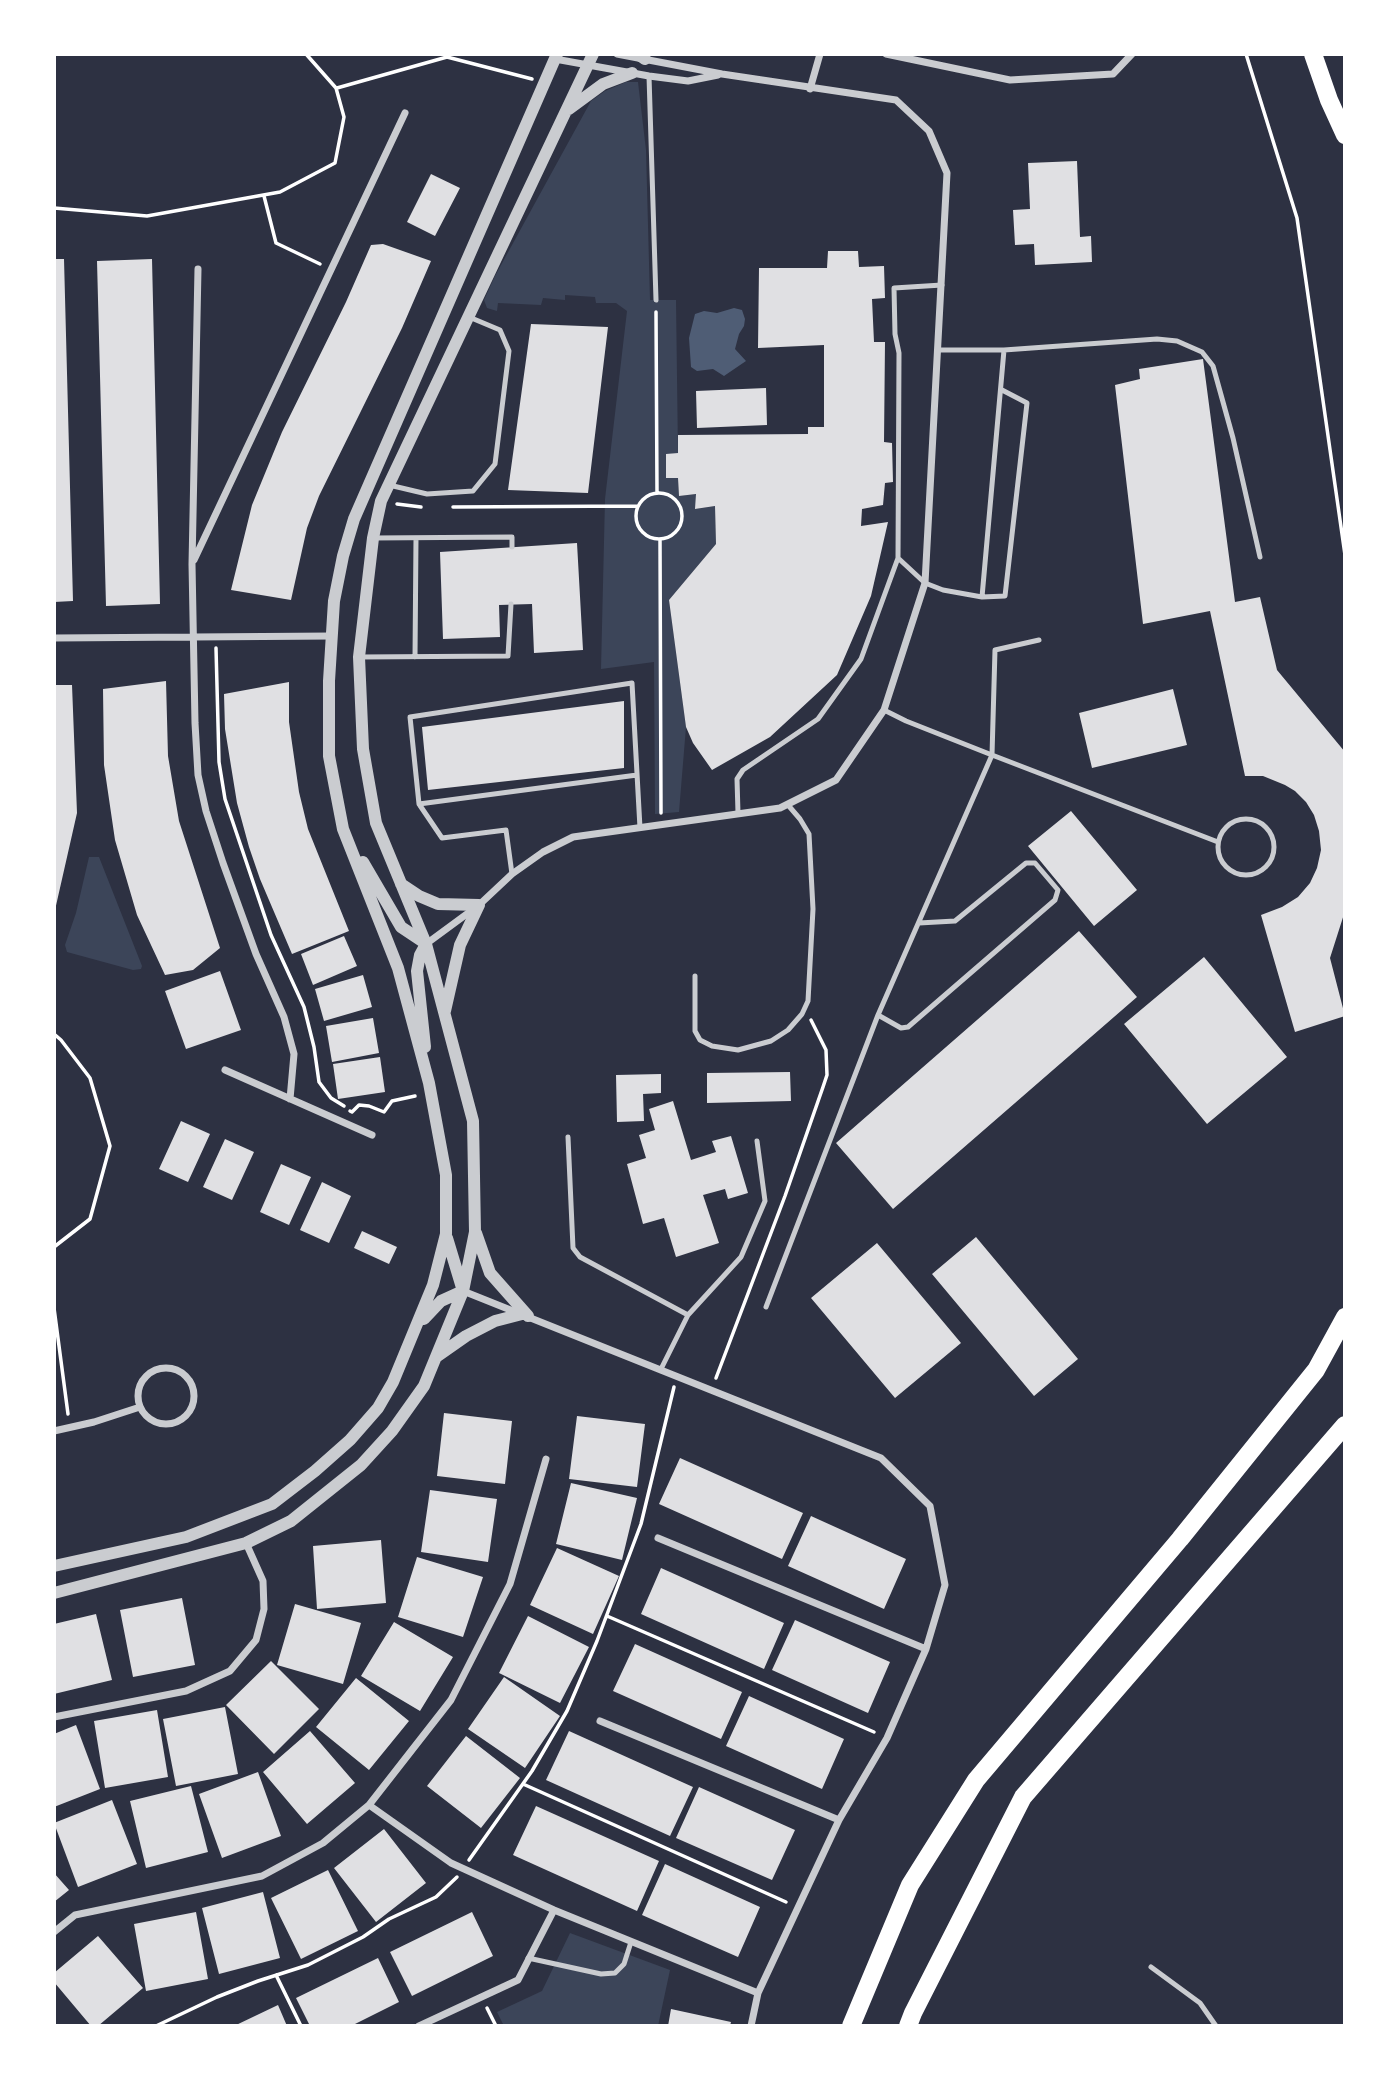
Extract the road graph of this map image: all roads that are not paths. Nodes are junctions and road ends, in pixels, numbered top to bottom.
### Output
1 (617, 54) edge
2 (820, 54) edge
3 (886, 54) edge
4 (1132, 54) edge
5 (1313, 54) edge
6 (556, 57) edge
7 (642, 57) edge
8 (590, 60) edge
9 (632, 73) junction
10 (722, 74) junction
11 (649, 76) junction
12 (810, 89) junction
13 (1329, 100) junction
14 (566, 111) junction
15 (405, 113) dead end
16 (1345, 135) edge
17 (1345, 149) edge
18 (198, 269) dead end
19 (942, 285) junction
20 (656, 300) road end
21 (469, 317) junction
22 (939, 350) junction
23 (1004, 350) junction
24 (1002, 390) junction
25 (389, 485) junction
26 (373, 538) junction
27 (416, 538) junction
28 (512, 547) dead end
29 (1260, 557) dead end
30 (898, 558) junction
31 (192, 564) junction
32 (925, 583) junction
33 (982, 597) junction
34 (511, 604) dead end
35 (193, 636) junction
36 (332, 636) junction
37 (54, 638) edge
38 (1039, 640) dead end
39 (359, 657) junction
40 (415, 657) junction
41 (884, 710) junction
42 (992, 755) junction
43 (637, 775) junction
44 (419, 804) junction
45 (788, 805) junction
46 (738, 813) junction
47 (640, 828) junction
48 (343, 829) junction
49 (1218, 842) junction
50 (512, 874) junction
51 (401, 884) junction
52 (479, 905) junction
53 (919, 923) junction
54 (426, 944) junction
55 (695, 976) dead end
56 (444, 1013) junction
57 (878, 1015) junction
58 (225, 1070) dead end
59 (430, 1088) junction
60 (290, 1099) junction
61 (372, 1135) dead end
62 (568, 1137) dead end
63 (757, 1140) dead end
64 (475, 1232) junction
65 (446, 1234) junction
66 (463, 1291) junction
67 (766, 1307) dead end
68 (525, 1315) junction
69 (688, 1315) junction
70 (1345, 1317) edge
71 (415, 1330) junction
72 (436, 1358) junction
73 (661, 1369) junction
74 (140, 1406) junction
75 (1345, 1425) edge
76 (54, 1431) edge
77 (546, 1459) dead end
78 (658, 1538) dead end
79 (246, 1543) junction
80 (54, 1566) edge
81 (54, 1593) edge
82 (926, 1648) junction
83 (54, 1717) edge
84 (600, 1721) dead end
85 (369, 1805) junction
86 (839, 1820) junction
87 (554, 1910) junction
88 (54, 1932) edge
89 (631, 1942) junction
90 (528, 1958) junction
91 (1151, 1967) dead end
92 (758, 1993) junction
93 (419, 2026) edge
94 (751, 2026) edge
95 (851, 2026) edge
96 (908, 2026) edge
97 (1216, 2026) edge

1 - 7 street
2 - 12 street
3 - 4 street
5 - 13 main road
6 - 8 street
6 - 36 street
7 - 10 street
8 - 9 street
8 - 14 street
9 - 11 street
9 - 14 street
10 - 11 street
10 - 12 street
11 - 20 lane
12 - 19 street
13 - 16 main road
13 - 17 main road
14 - 21 street
15 - 31 street
18 - 31 street
19 - 22 street
19 - 30 lane
21 - 25 street
21 - 25 lane
22 - 23 lane
22 - 32 street
23 - 24 lane
23 - 29 lane
24 - 33 lane
24 - 33 lane
25 - 26 street
26 - 27 lane
26 - 39 street
27 - 28 lane
27 - 40 lane
30 - 32 lane
30 - 46 lane
31 - 35 street
32 - 33 lane
32 - 41 street
34 - 40 lane
35 - 36 street
35 - 37 street
35 - 60 street
36 - 48 street
38 - 42 lane
39 - 40 lane
39 - 51 street
41 - 42 lane
41 - 45 street
42 - 49 lane
42 - 53 lane
43 - 44 lane
43 - 44 lane
43 - 47 lane
44 - 50 lane
45 - 46 street
45 - 55 lane
46 - 47 street
47 - 50 street
48 - 54 street
48 - 59 street
49 - 49 lane
50 - 52 street
51 - 52 street
51 - 54 street
52 - 54 street
52 - 56 street
53 - 57 lane
53 - 57 lane
54 - 56 street
54 - 59 street
56 - 64 street
57 - 67 lane
58 - 60 street
59 - 65 street
60 - 61 street
62 - 69 lane
63 - 69 lane
64 - 66 street
64 - 68 street
65 - 66 street
65 - 71 street
66 - 68 street
66 - 71 street
66 - 72 street
68 - 72 street
68 - 73 street
69 - 73 lane
70 - 95 main road
71 - 80 street
72 - 79 street
73 - 82 street
74 - 74 street
74 - 76 street
75 - 96 main road
77 - 85 street
78 - 82 street
79 - 81 street
79 - 83 street
82 - 86 street
84 - 86 street
85 - 87 street
85 - 88 street
86 - 92 street
87 - 89 street
87 - 90 street
89 - 90 lane
89 - 92 street
90 - 93 street
91 - 97 lane
92 - 94 street

